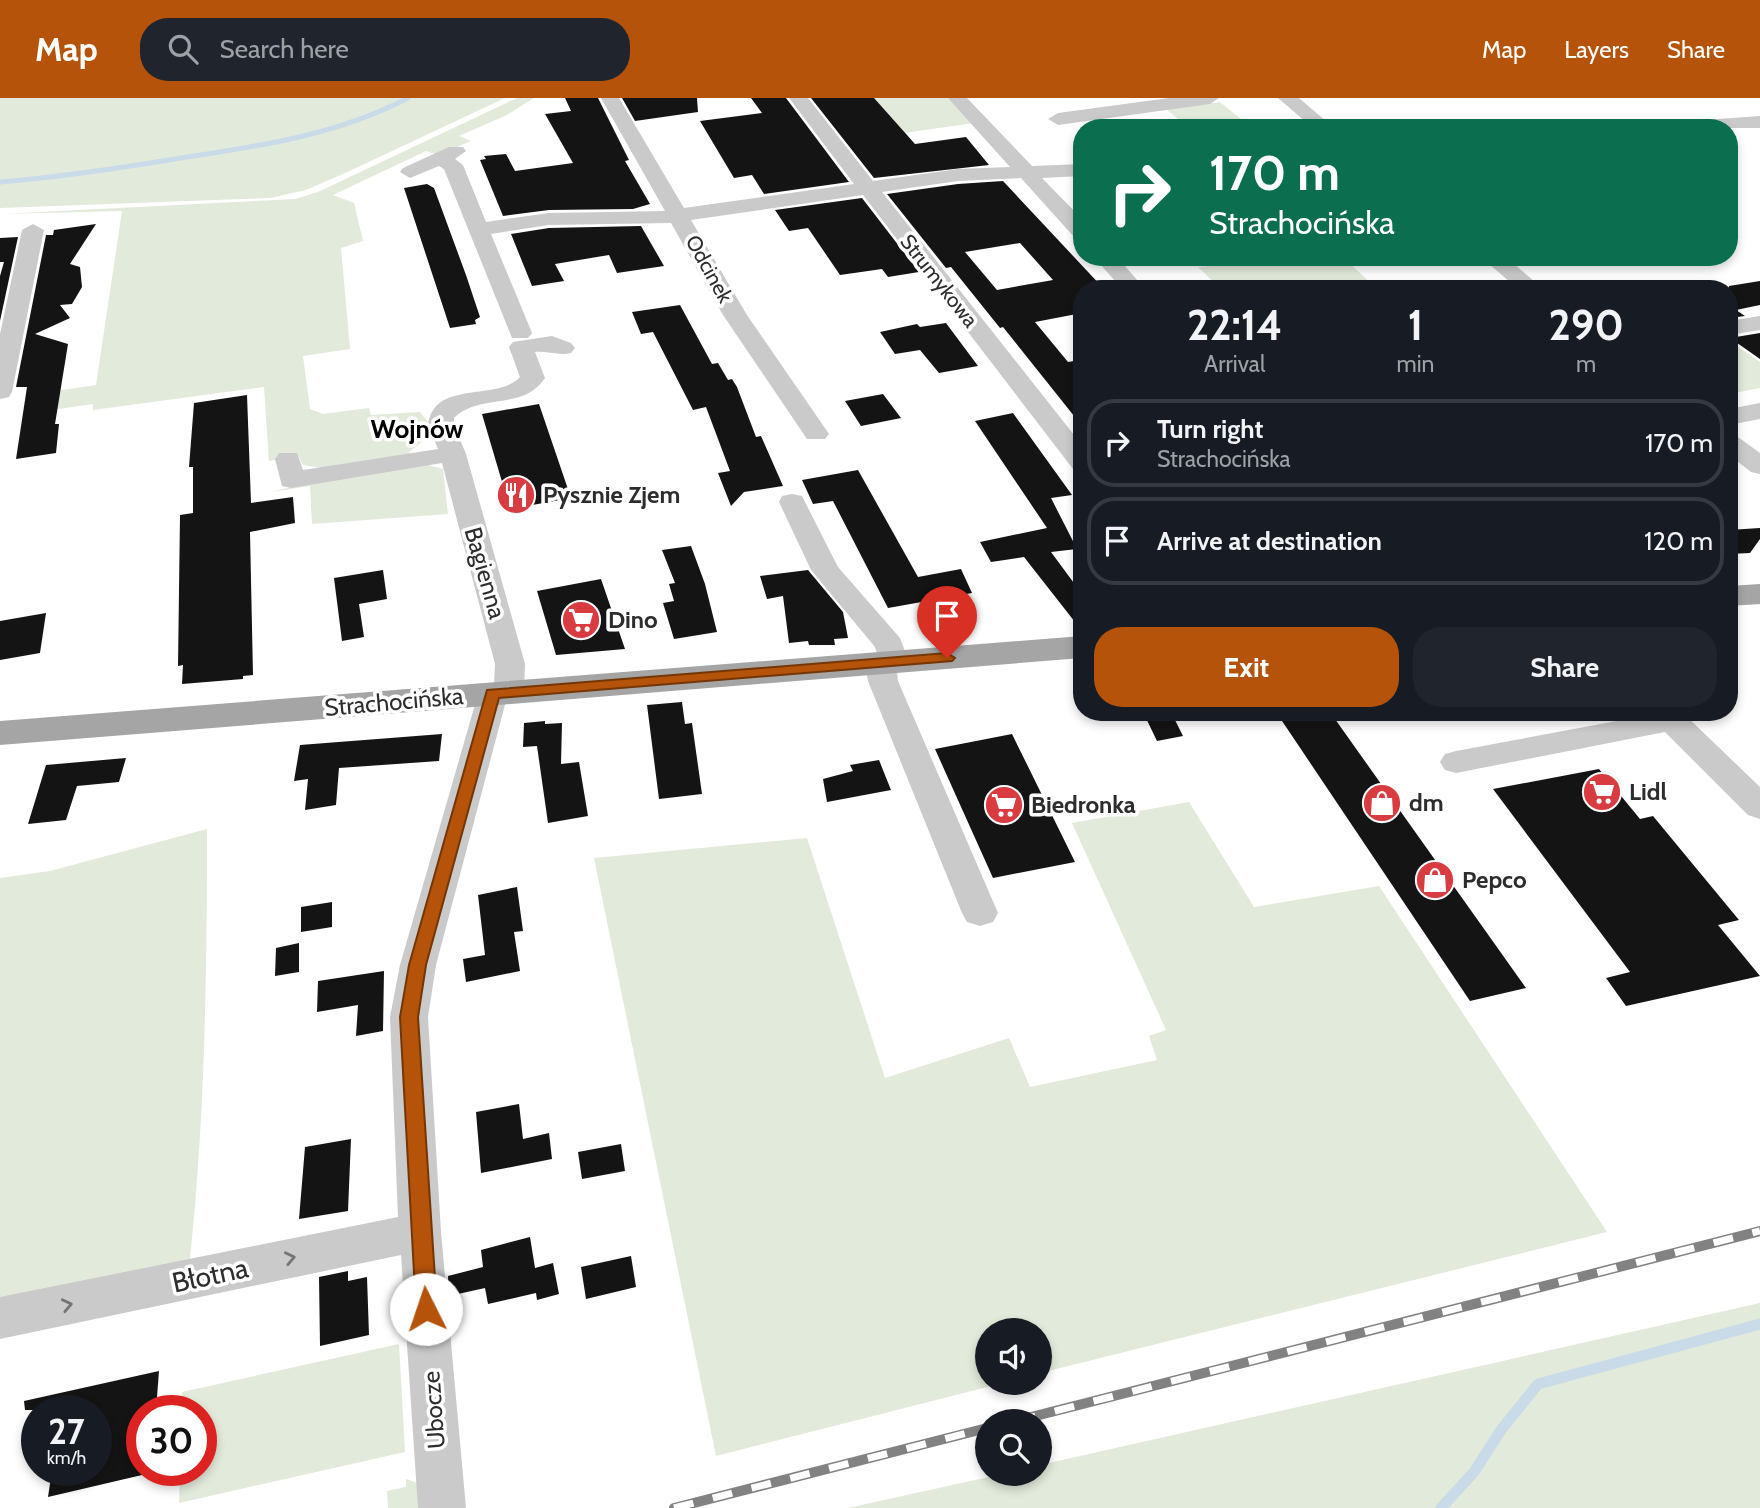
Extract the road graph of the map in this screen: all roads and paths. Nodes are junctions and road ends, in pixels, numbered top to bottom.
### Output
1 (610, 98) edge
2 (798, 98) edge
3 (957, 98) edge
4 (1210, 98) edge
5 (1287, 98) edge
6 (1058, 118) dead end
7 (1314, 119) edge
8 (1760, 122) edge
9 (1738, 124) edge
10 (1073, 170) edge
11 (410, 172) dead end
12 (1024, 173) junction
13 (866, 187) junction
14 (678, 215) junction
15 (1073, 223) edge
16 (33, 230) dead end
17 (478, 230) junction
18 (1113, 266) edge
19 (1503, 266) edge
20 (1127, 280) edge
21 (1521, 280) edge
22 (1760, 323) edge
23 (1738, 327) edge
24 (545, 329) dead end
25 (520, 333) junction
26 (492, 337) dead end
27 (563, 348) dead end
28 (0, 392) edge
29 (1760, 411) edge
30 (1738, 415) edge
31 (816, 434) dead end
32 (1738, 449) edge
33 (1073, 452) edge
34 (453, 454) junction
35 (288, 459) dead end
36 (1760, 466) edge
37 (792, 502) dead end
38 (1760, 594) edge
39 (1738, 595) edge
40 (1073, 648) edge
41 (887, 663) junction
42 (501, 693) junction
43 (1653, 721) edge
44 (1672, 721) edge
45 (0, 733) edge
46 (1456, 762) dead end
47 (1760, 807) edge
48 (980, 913) dead end
49 (420, 1232) junction
50 (0, 1318) edge
51 (442, 1508) edge

1 - 14 street, Odcinek
2 - 13 street, Strumykowa
3 - 12 street
4 - 6 street
5 - 7 street
8 - 9 street
10 - 12 street
11 - 17 street
12 - 13 street
12 - 15 street
13 - 14 street
13 - 33 street, Strumykowa
14 - 17 street
14 - 31 street, Odcinek
16 - 28 street
17 - 25 street
18 - 20 street
19 - 21 street
22 - 23 street
24 - 25 street
25 - 26 street
27 - 34 street, Bagienna
29 - 30 street
32 - 36 street
34 - 35 street
34 - 42 street, Bagienna
37 - 41 street
38 - 39 main road
40 - 41 main road, Strachocińska
41 - 42 main road, Strachocińska
41 - 48 street
42 - 45 main road, Strachocińska
42 - 49 street, Ubocze
43 - 46 street
44 - 47 street
50 -> 49 street, Błotna
49 - 51 street, Ubocze

